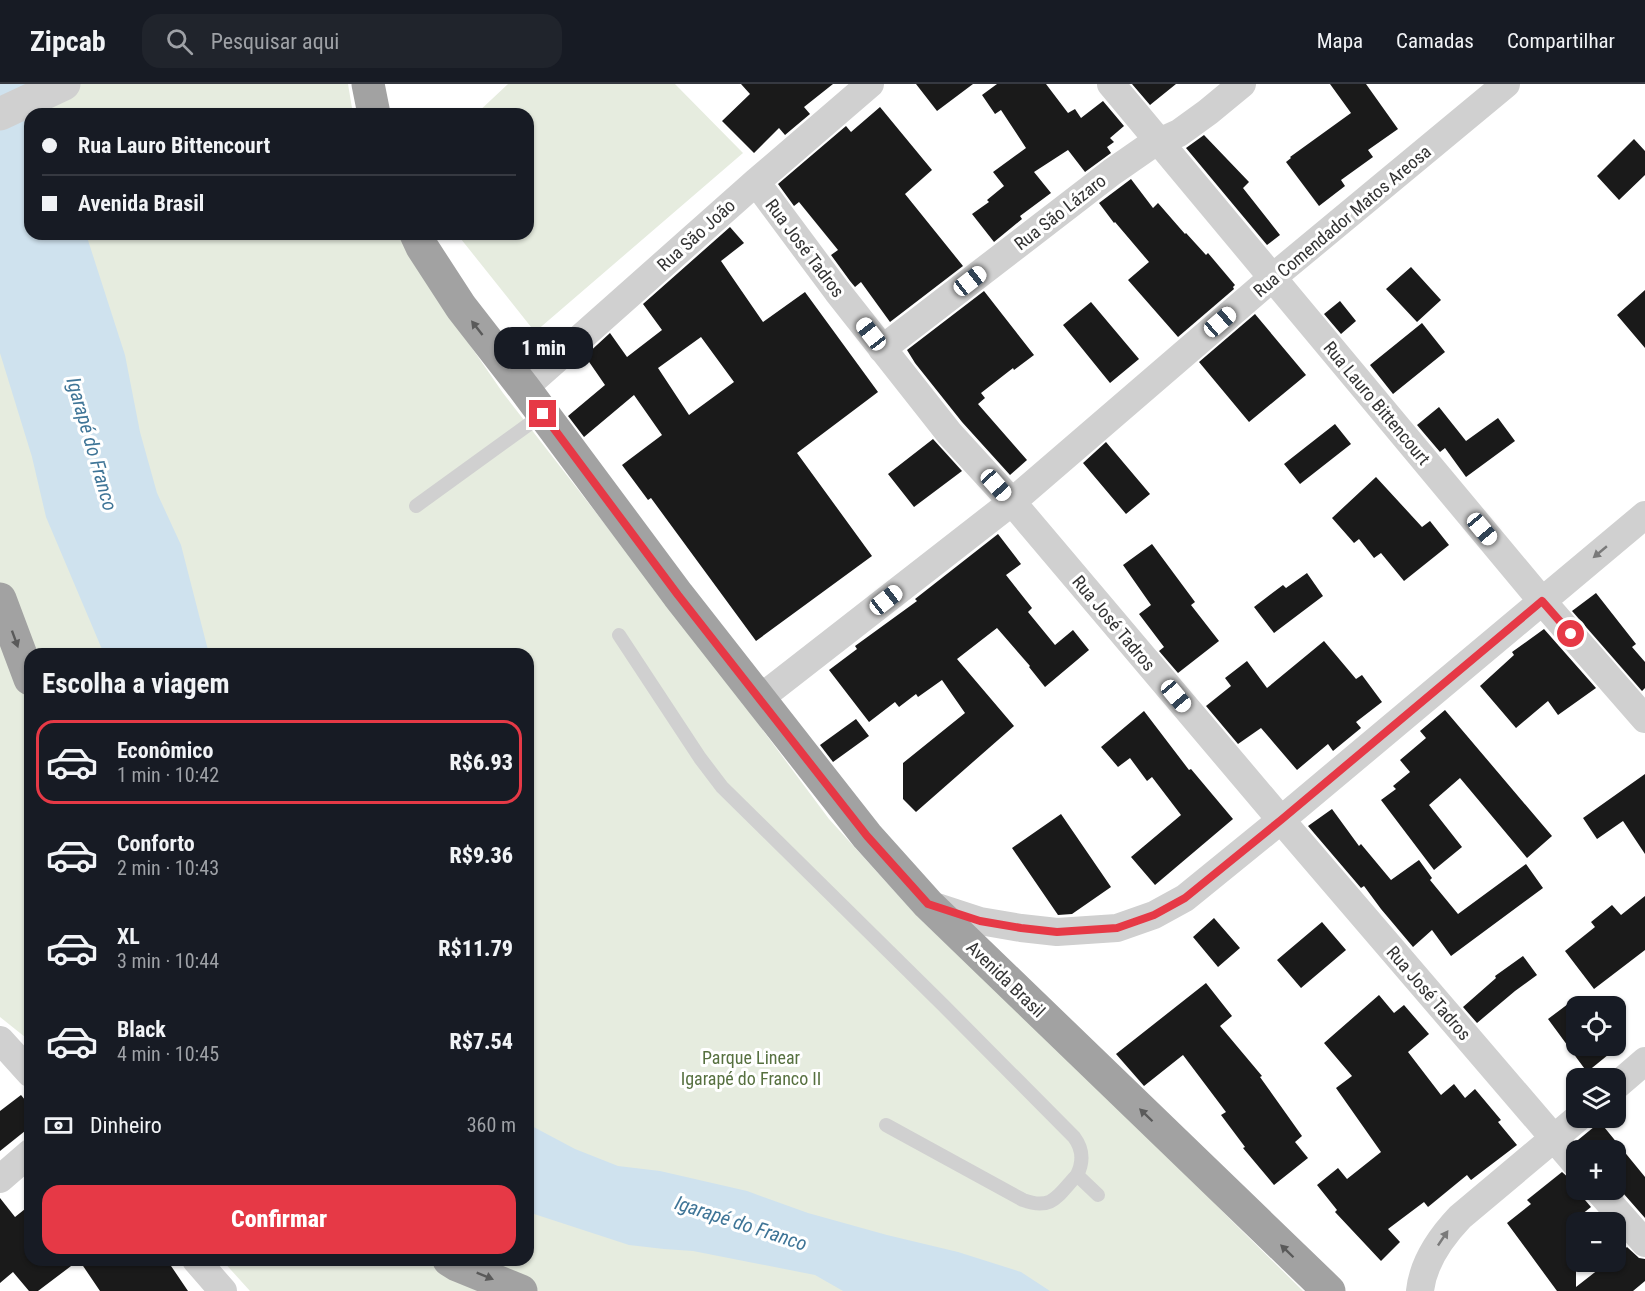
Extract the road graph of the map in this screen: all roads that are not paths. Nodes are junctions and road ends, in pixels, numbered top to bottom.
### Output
1 (64, 84) edge
2 (368, 84) edge
3 (870, 84) edge
4 (1111, 84) edge
5 (1242, 84) edge
6 (1506, 84) edge
7 (373, 108) edge
8 (0, 114) edge
9 (1160, 141) junction
10 (756, 182) junction
11 (419, 240) edge
12 (1272, 278) junction
13 (882, 349) junction
14 (524, 388) junction
15 (543, 414) junction
16 (1012, 502) junction
17 (416, 506) dead end
18 (1645, 515) edge
19 (0, 599) edge
20 (1542, 601) junction
21 (619, 635) dead end
22 (24, 663) edge
23 (759, 699) junction
24 (1645, 719) edge
25 (1281, 820) junction
26 (928, 904) junction
27 (0, 1040) edge
28 (1645, 1061) edge
29 (24, 1066) edge
30 (1626, 1077) edge
31 (886, 1125) dead end
32 (1566, 1128) edge
33 (1554, 1138) junction
34 (1566, 1152) edge
35 (24, 1158) edge
36 (1077, 1175) junction
37 (0, 1179) edge
38 (1098, 1195) dead end
39 (1607, 1200) edge
40 (1645, 1243) edge
41 (201, 1266) edge
42 (462, 1266) edge
43 (223, 1291) edge
44 (521, 1291) edge
45 (1329, 1291) edge
46 (1420, 1291) edge

1 - 8 street
2 - 7 highway
3 - 10 street, Rua São João
4 - 9 street, Rua Lauro Bittencourt
5 - 9 street, Rua São Lázaro
6 - 12 street, Rua Comendador Matos Areosa
9 - 12 street, Rua Lauro Bittencourt
9 - 13 street, Rua São Lázaro
10 - 13 street, Rua José Tadros
10 - 14 street, Rua São João
14 -> 11 highway, Avenida Brasil
12 - 16 street, Rua Comendador Matos Areosa
12 - 20 street, Rua Lauro Bittencourt
13 - 16 street, Rua José Tadros
14 - 15 highway, Avenida Brasil
15 - 17 lane
15 - 23 highway, Avenida Brasil
16 - 23 street, Rua Comendador Matos Areosa
16 - 25 street, Rua José Tadros
18 -> 20 street
19 -> 22 highway
20 - 24 street, Rua Lauro Bittencourt
20 - 25 street
21 - 36 lane
23 - 26 highway, Avenida Brasil
25 - 26 street
25 - 33 street, Rua José Tadros
45 -> 26 highway, Avenida Brasil
27 - 29 street
28 - 30 street
31 - 36 lane
32 - 33 street
33 - 34 street, Rua José Tadros
46 -> 33 street
35 - 37 street
36 - 38 lane
39 - 40 street
41 - 43 street
42 -> 44 highway

